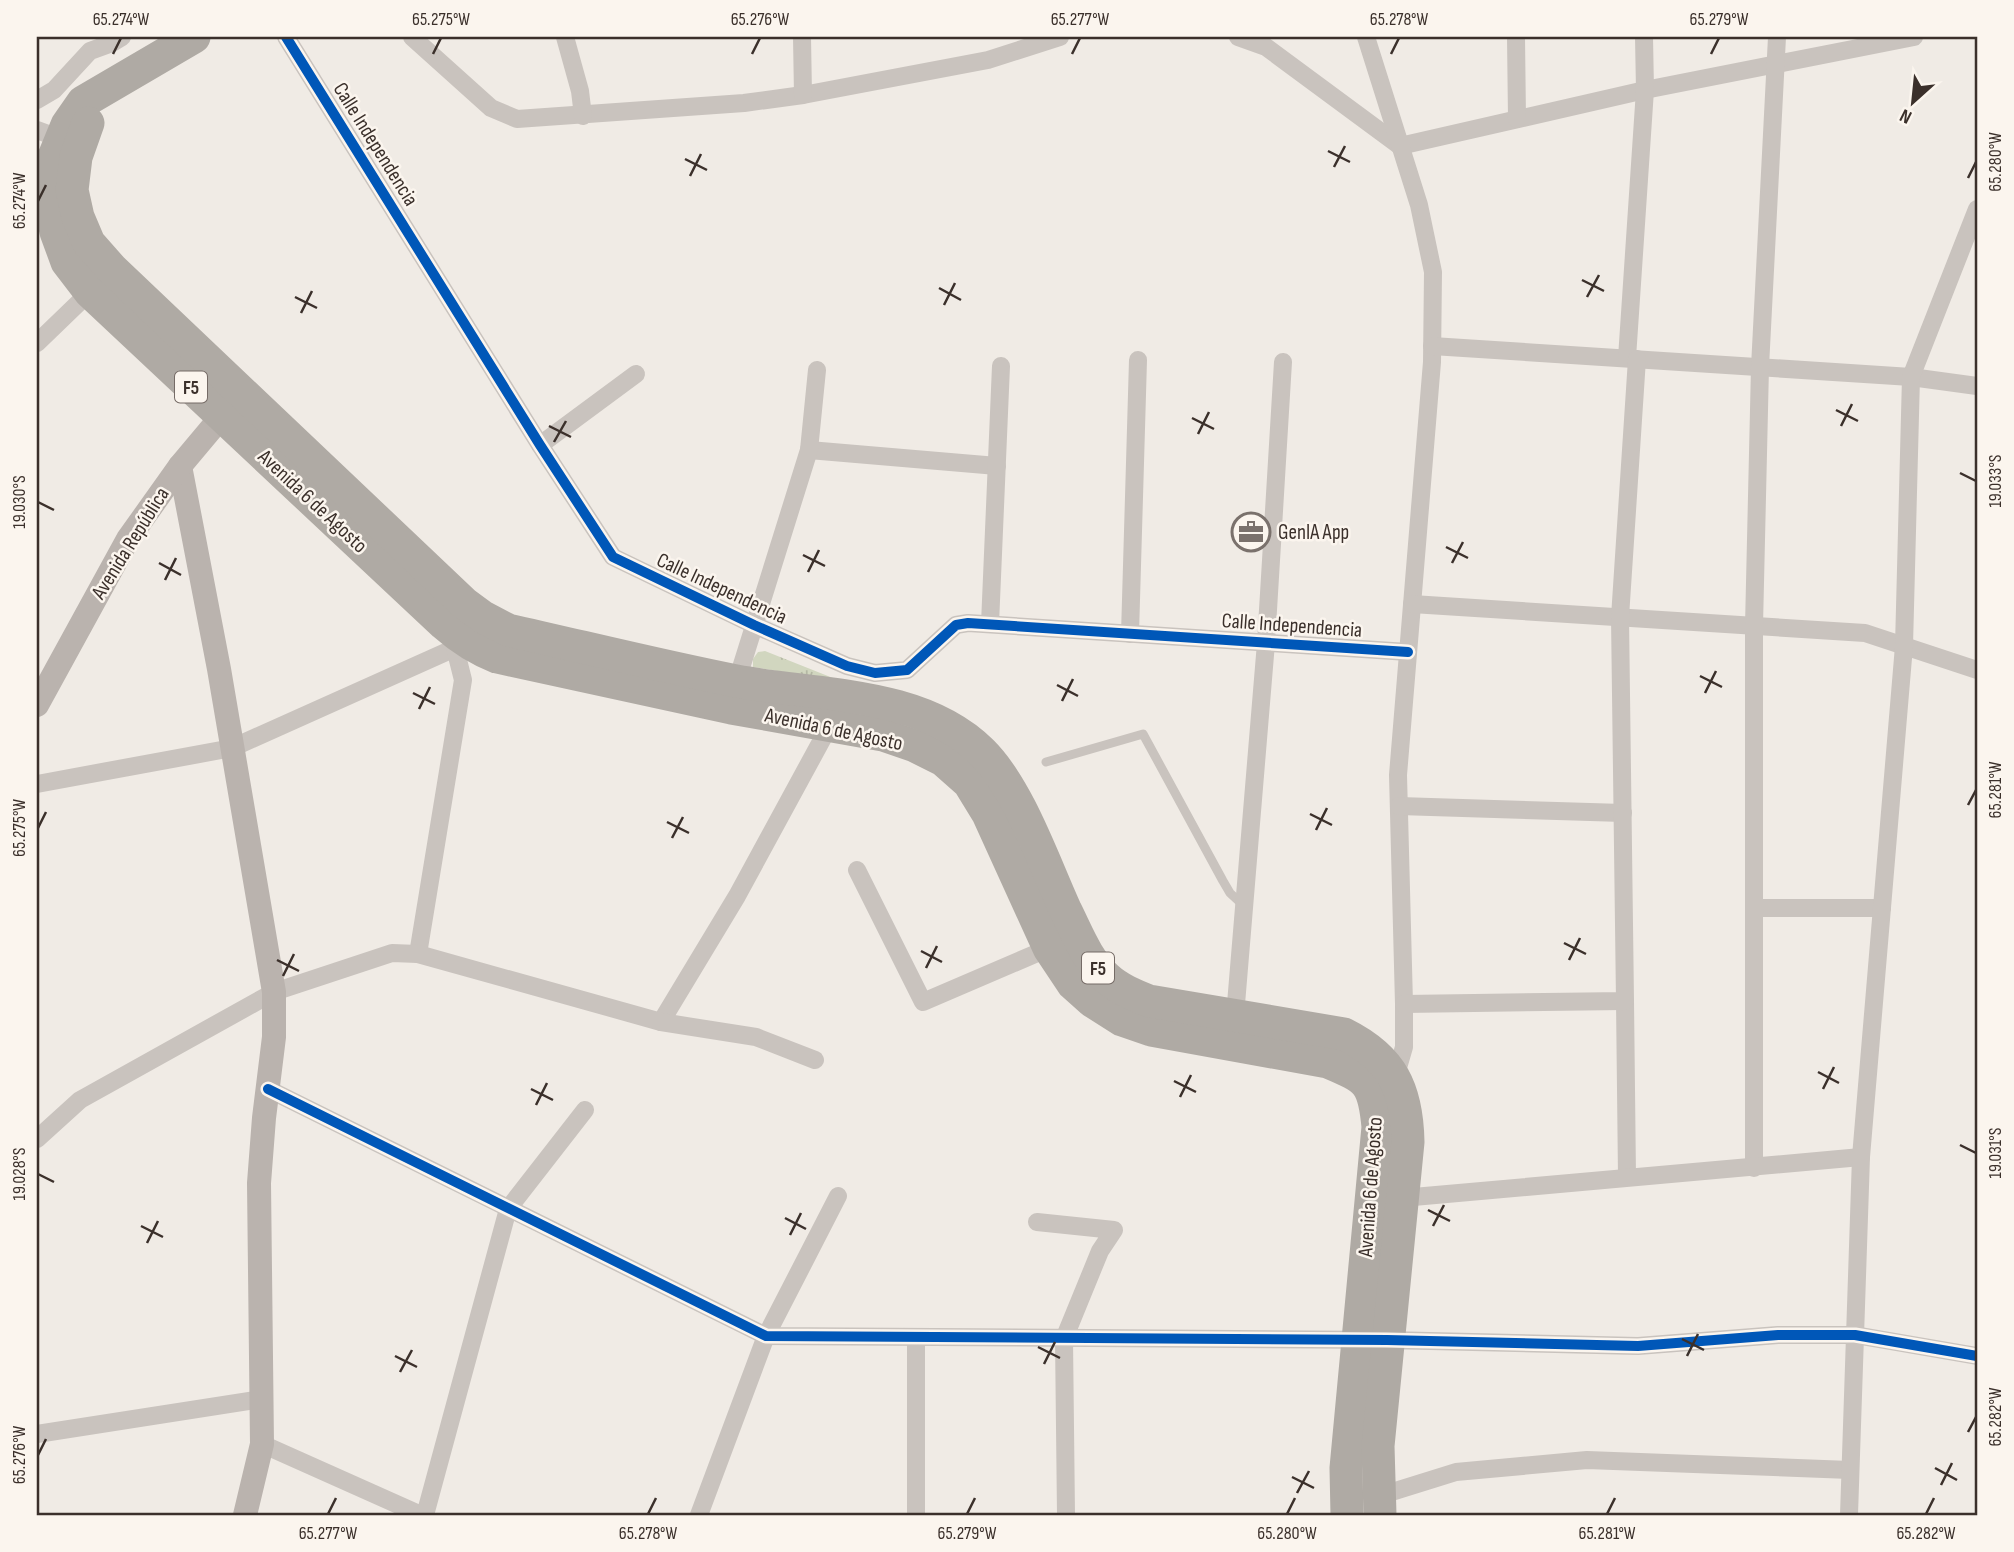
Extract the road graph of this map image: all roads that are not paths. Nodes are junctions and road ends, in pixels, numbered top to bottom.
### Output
1 (122, 37) edge
2 (194, 37) edge
3 (286, 37) edge
4 (412, 37) edge
5 (565, 37) edge
6 (802, 37) edge
7 (1060, 37) edge
8 (1238, 37) edge
9 (1366, 37) edge
10 (1516, 37) edge
11 (1644, 37) edge
12 (1777, 37) edge
13 (1914, 37) edge
14 (87, 44) edge
15 (1777, 64) junction
16 (1645, 90) junction
17 (803, 95) junction
18 (37, 100) edge
19 (583, 116) junction
20 (1517, 119) junction
21 (59, 138) edge
22 (1400, 146) junction
23 (1977, 209) edge
24 (101, 280) junction
25 (37, 343) edge
26 (1432, 346) junction
27 (1632, 359) junction
28 (1138, 360) dead end
29 (1283, 362) dead end
30 (1001, 366) dead end
31 (1760, 367) junction
32 (817, 370) dead end
33 (636, 374) dead end
34 (1911, 377) junction
35 (1977, 386) edge
36 (232, 404) junction
37 (540, 445) junction
38 (809, 450) junction
39 (180, 466) junction
40 (997, 466) junction
41 (1412, 604) junction
42 (1620, 617) junction
43 (990, 624) junction
44 (754, 625) junction
45 (1754, 626) junction
46 (1130, 634) junction
47 (467, 635) junction
48 (1266, 643) junction
49 (1904, 646) junction
50 (1408, 652) junction
51 (1977, 670) edge
52 (40, 690) edge
53 (734, 695) junction
54 (830, 726) junction
55 (232, 748) junction
56 (1046, 762) dead end
57 (37, 784) edge
58 (993, 794) junction
59 (1399, 806) junction
60 (1623, 813) junction
61 (857, 870) dead end
62 (1244, 906) junction
63 (1754, 908) junction
64 (1882, 908) junction
65 (1049, 948) junction
66 (418, 954) junction
67 (1100, 991) junction
68 (274, 992) junction
69 (1625, 1001) junction
70 (1404, 1004) junction
71 (1235, 1016) junction
72 (662, 1021) junction
73 (815, 1060) dead end
74 (1360, 1078) junction
75 (1395, 1078) junction
76 (268, 1089) junction
77 (585, 1110) dead end
78 (1393, 1132) junction
79 (37, 1139) edge
80 (1861, 1157) junction
81 (1755, 1167) junction
82 (1627, 1177) junction
83 (838, 1196) dead end
84 (1402, 1198) junction
85 (508, 1209) junction
86 (1037, 1222) dead end
87 (1855, 1335) junction
88 (766, 1336) junction
89 (916, 1338) junction
90 (1064, 1339) junction
91 (1372, 1340) junction
92 (1977, 1356) edge
93 (261, 1399) junction
94 (37, 1434) edge
95 (262, 1444) junction
96 (1850, 1470) junction
97 (1379, 1506) edge
98 (246, 1515) edge
99 (423, 1515) edge
100 (699, 1515) edge
101 (916, 1515) edge
102 (1066, 1515) edge
103 (1347, 1515) edge
104 (1849, 1515) edge

1 - 14 street
2 - 21 highway, Avenida 6 de Agosto / F5
3 - 37 street, Calle Independencia
4 - 19 street
5 - 19 street
6 - 17 street
7 - 17 street
8 - 22 street
9 - 22 street
10 - 20 street
11 - 16 street
12 - 15 street
13 - 15 street
14 - 18 street
15 - 16 street
15 - 31 street
16 - 20 street
16 - 27 street
17 - 19 street
20 - 22 street
21 - 24 highway, Avenida 6 de Agosto / F5
22 - 26 street
23 - 34 street
24 - 25 street
24 - 36 highway, Avenida 6 de Agosto / F5
26 - 27 street
26 - 41 street
27 - 31 street
27 - 42 street
28 - 46 street
29 - 48 street
30 - 40 street
31 - 34 street
31 - 45 street
32 - 38 street
33 - 37 street
34 - 35 street
34 - 49 street
36 - 39 street, Avenida República
36 - 47 highway, Avenida 6 de Agosto / F5
37 - 44 street, Calle Independencia
38 - 40 street
38 - 44 street
39 - 52 street, Avenida República
39 - 55 street
40 - 43 street
41 - 42 street
41 - 50 street
42 - 45 street
42 - 60 street
43 - 44 street, Calle Independencia
43 - 46 street, Calle Independencia
44 - 53 street
45 - 49 street
45 - 63 street
46 - 48 street, Calle Independencia
47 - 53 highway, Avenida 6 de Agosto / F5
47 - 55 street
47 - 66 street
48 - 50 street, Calle Independencia
48 - 62 street
49 - 51 street
49 - 64 street
50 - 59 street
53 - 54 highway, Avenida 6 de Agosto / F5
53 - 58 highway, Avenida 6 de Agosto / F5
54 - 58 highway, Avenida 6 de Agosto / F5
54 - 72 street
55 - 57 street
55 - 68 street
56 - 62 lane
58 - 65 highway, Avenida 6 de Agosto / F5
58 - 67 highway, Avenida 6 de Agosto / F5
59 - 60 street
59 - 70 street
60 - 69 street
61 - 65 street
62 - 71 street
63 - 64 street
63 - 81 street
64 - 80 street
65 - 67 highway, Avenida 6 de Agosto / F5
66 - 68 street
66 - 72 street
67 - 71 highway, Avenida 6 de Agosto / F5
67 - 74 highway, Avenida 6 de Agosto / F5
68 - 76 street
68 - 79 street
69 - 70 street
69 - 82 street
70 - 75 street
71 - 75 highway, Avenida 6 de Agosto / F5
72 - 73 street
74 - 75 highway
74 - 78 highway, Avenida 6 de Agosto / F5
75 - 78 highway, Avenida 6 de Agosto / F5
76 - 85 street
76 - 93 street
77 - 85 street
78 - 84 highway, Avenida 6 de Agosto / F5
78 - 91 highway, Avenida 6 de Agosto / F5
80 - 81 street
80 - 87 street
81 - 82 street
82 - 84 street
83 - 88 street
84 - 91 highway, Avenida 6 de Agosto / F5
85 - 88 street
85 - 99 street
86 - 90 street
87 - 91 street
87 - 92 street
87 - 96 street
88 - 89 street
88 - 100 street
89 - 90 street
89 - 101 street
90 - 91 street
90 - 102 street
91 - 97 highway, Avenida 6 de Agosto / F5
91 - 103 highway, Avenida 6 de Agosto / F5
93 - 94 street
93 - 95 street
95 - 98 street
95 - 99 street
96 - 97 street
96 - 104 street

